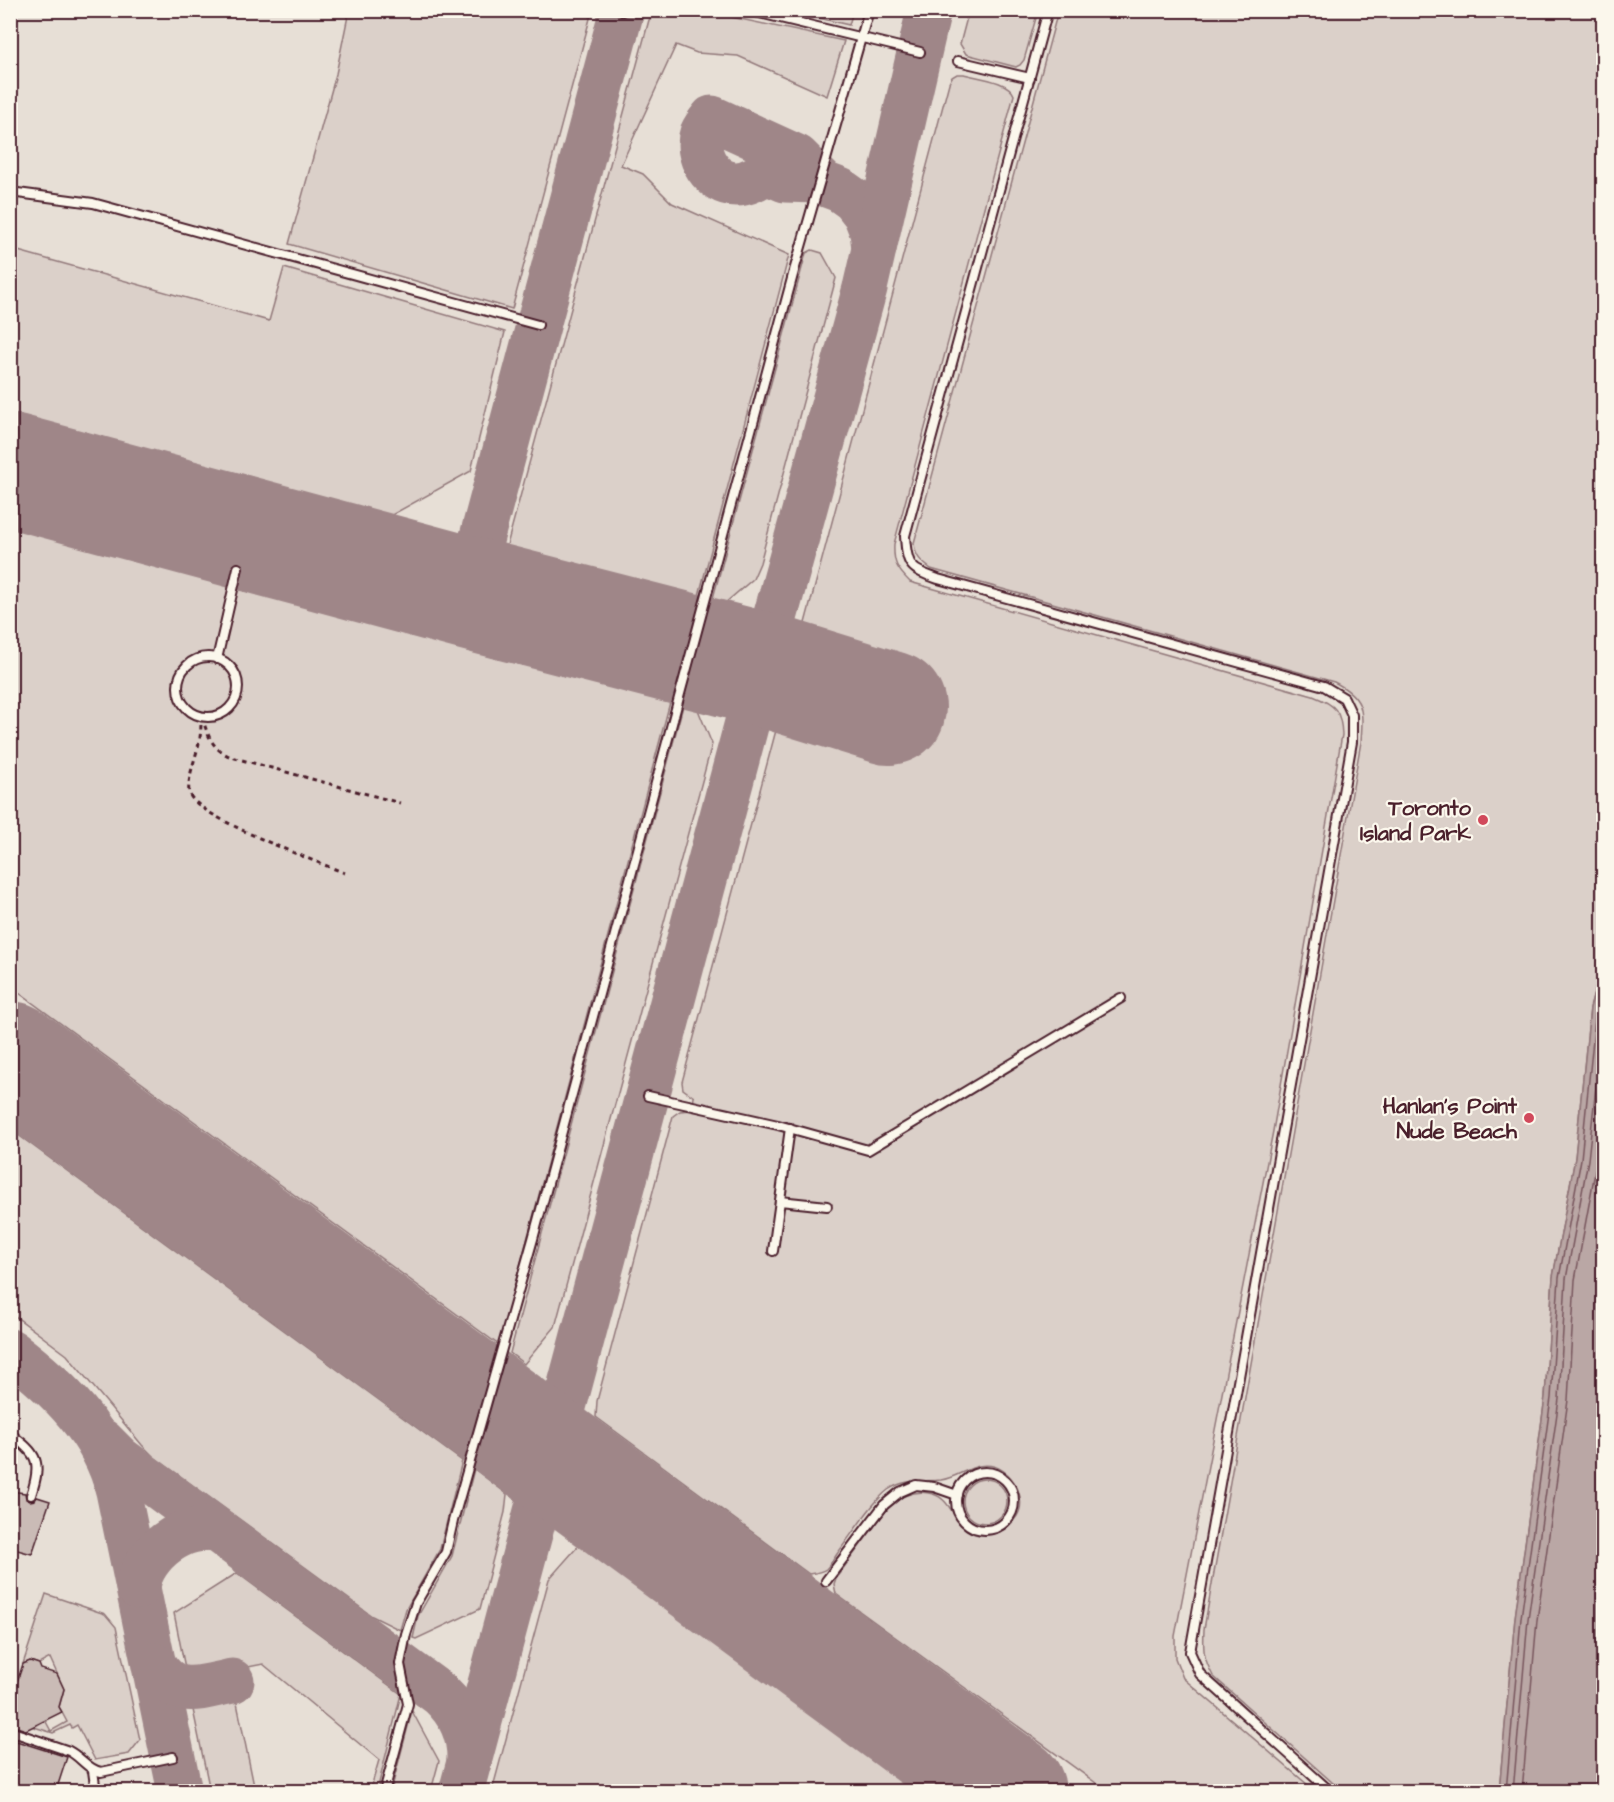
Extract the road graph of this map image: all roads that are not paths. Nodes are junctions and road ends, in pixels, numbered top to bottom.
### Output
1 (747, 10) edge
2 (869, 10) edge
3 (1048, 10) edge
4 (862, 38) junction
5 (920, 52) dead end
6 (958, 61) dead end
7 (1030, 78) junction
8 (10, 192) edge
9 (538, 325) dead end
10 (238, 568) dead end
11 (217, 659) junction
12 (1121, 998) dead end
13 (648, 1096) dead end
14 (790, 1128) junction
15 (780, 1201) junction
16 (827, 1206) dead end
17 (773, 1251) dead end
18 (10, 1434) edge
19 (31, 1495) dead end
20 (957, 1495) junction
21 (826, 1581) dead end
22 (10, 1731) edge
23 (173, 1757) dead end
24 (93, 1771) junction
25 (96, 1791) edge
26 (384, 1791) edge
27 (1331, 1791) edge

1 - 4 lane
2 - 4 lane
3 - 7 lane
4 - 5 lane
4 - 26 lane
6 - 7 lane
7 - 27 lane
8 - 9 lane
10 - 11 lane
11 - 11 lane
12 - 14 lane
13 - 14 lane
14 - 15 lane
15 - 16 lane
15 - 17 lane
18 - 19 lane
20 - 20 lane
20 - 21 lane
22 - 24 lane
23 - 24 lane
24 - 25 lane

